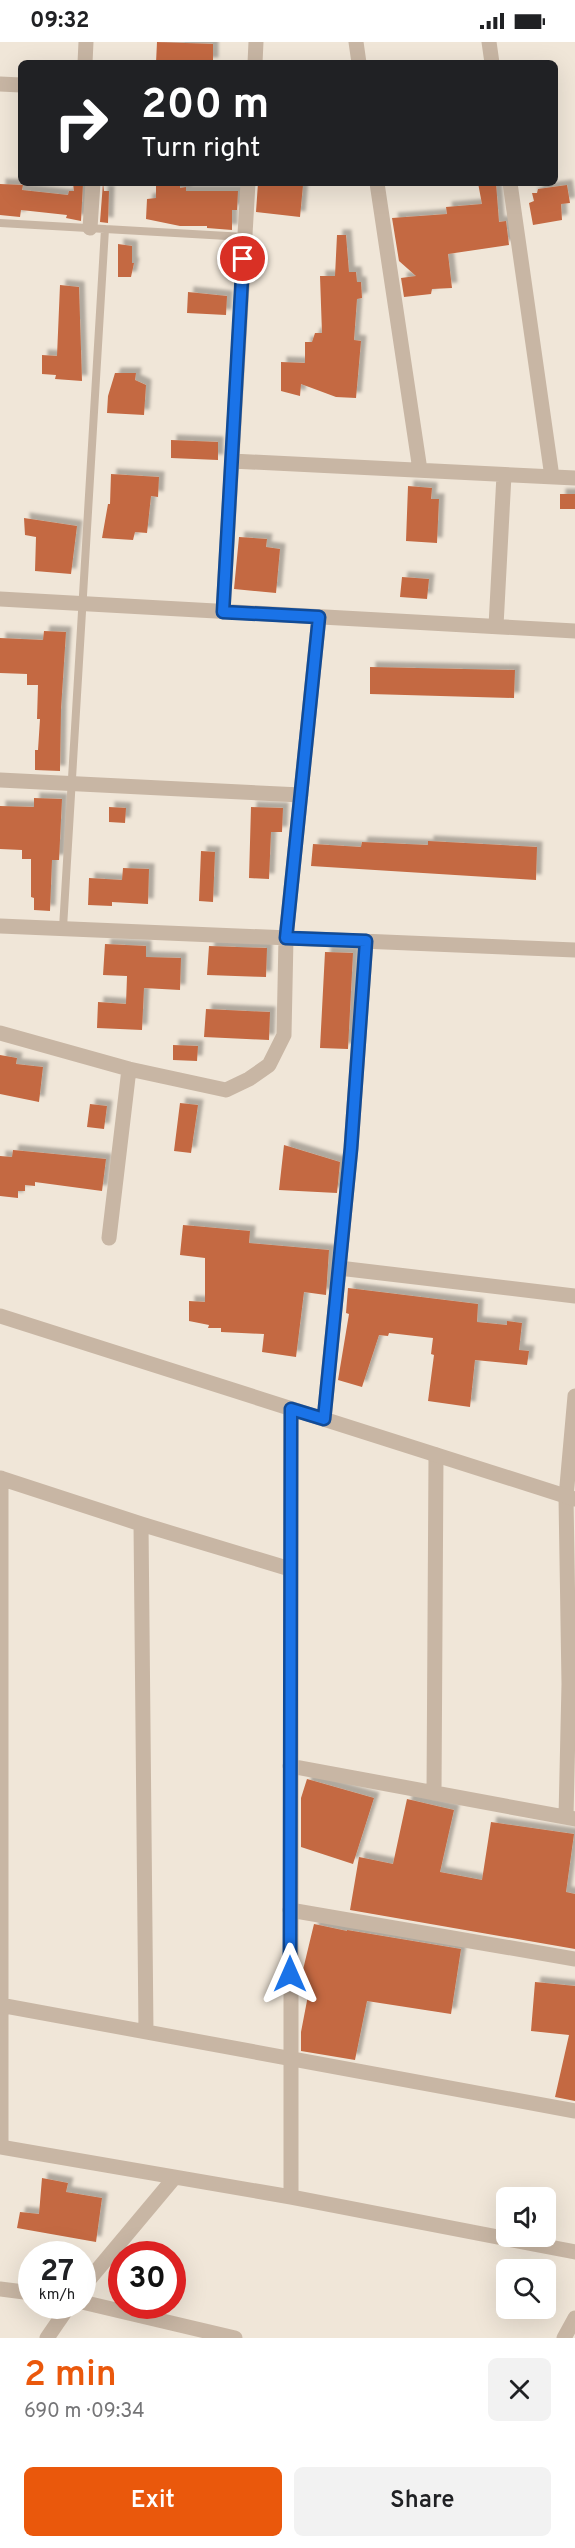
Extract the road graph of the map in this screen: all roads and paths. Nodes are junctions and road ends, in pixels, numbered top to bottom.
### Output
1 (86, 42) edge
2 (256, 42) edge
3 (356, 42) edge
4 (489, 42) edge
5 (85, 60) edge
6 (255, 60) edge
7 (359, 60) edge
8 (492, 60) edge
9 (0, 84) edge
10 (18, 85) edge
11 (93, 186) edge
12 (248, 186) edge
13 (377, 186) edge
14 (510, 186) edge
15 (0, 223) edge
16 (97, 229) junction
17 (245, 237) junction
18 (232, 461) junction
19 (420, 470) junction
20 (504, 475) junction
21 (552, 477) junction
22 (575, 478) edge
23 (0, 599) edge
24 (82, 604) junction
25 (223, 612) junction
26 (319, 617) junction
27 (496, 626) junction
28 (575, 631) edge
29 (0, 780) edge
30 (71, 783) junction
31 (301, 795) junction
32 (0, 926) edge
33 (63, 928) junction
34 (286, 938) junction
35 (366, 941) junction
36 (575, 950) edge
37 (0, 1033) edge
38 (129, 1069) junction
39 (109, 1238) dead end
40 (339, 1268) junction
41 (575, 1296) edge
42 (0, 1316) edge
43 (575, 1396) edge
44 (291, 1409) junction
45 (324, 1419) junction
46 (436, 1455) junction
47 (0, 1478) edge
48 (570, 1498) edge
49 (141, 1524) junction
50 (290, 1569) junction
51 (0, 1584) edge
52 (572, 1685) edge
53 (0, 1724) edge
54 (290, 1766) junction
55 (434, 1793) junction
56 (570, 1818) edge
57 (0, 1867) edge
58 (290, 1910) junction
59 (575, 1959) edge
60 (1, 2006) edge
61 (146, 2032) junction
62 (290, 2059) junction
63 (575, 2111) edge
64 (0, 2147) edge
65 (175, 2176) junction
66 (291, 2197) junction
67 (575, 2252) edge
68 (96, 2271) edge
69 (0, 2289) edge
70 (18, 2292) edge
71 (96, 2305) edge
72 (575, 2318) edge
73 (60, 2319) edge
74 (46, 2338) edge
75 (235, 2338) edge
76 (564, 2338) edge

1 - 5 street
2 - 6 street
3 - 7 street
4 - 8 street
9 - 10 street
11 - 16 street
12 - 17 street
13 - 19 street
14 - 21 street
15 - 16 lane
16 - 17 lane
16 - 24 lane
17 - 18 street
18 - 19 street
18 - 25 street
19 - 20 street
20 - 21 street
20 - 27 street
21 - 22 street
23 - 24 street
24 - 25 street
24 - 30 lane
25 - 26 street
26 - 27 street
26 - 31 street
27 - 28 street
29 - 30 street
30 - 31 street
30 - 33 lane
31 - 34 street
32 - 33 street
33 - 34 street
34 - 35 street
34 - 38 street
35 - 36 street
35 - 40 street
37 - 38 street
38 - 39 street
40 - 41 street
40 - 45 street
42 - 44 street
43 - 48 street
44 - 45 street
44 - 50 street
45 - 46 street
46 - 48 street
46 - 55 street
47 - 49 street
47 - 51 street
48 - 52 street
49 - 50 street
49 - 61 street
50 - 54 street
51 - 53 street
52 - 56 street
53 - 57 street
54 - 55 street
54 - 58 street
55 - 56 street
57 - 60 street
58 - 59 street
58 - 62 street
60 - 61 street
60 - 64 street
61 - 62 street
62 - 63 street
62 - 66 street
64 - 65 street
65 - 66 street
65 - 68 street
66 - 67 street
69 - 70 street
71 - 75 street
72 - 76 street
73 - 74 street

